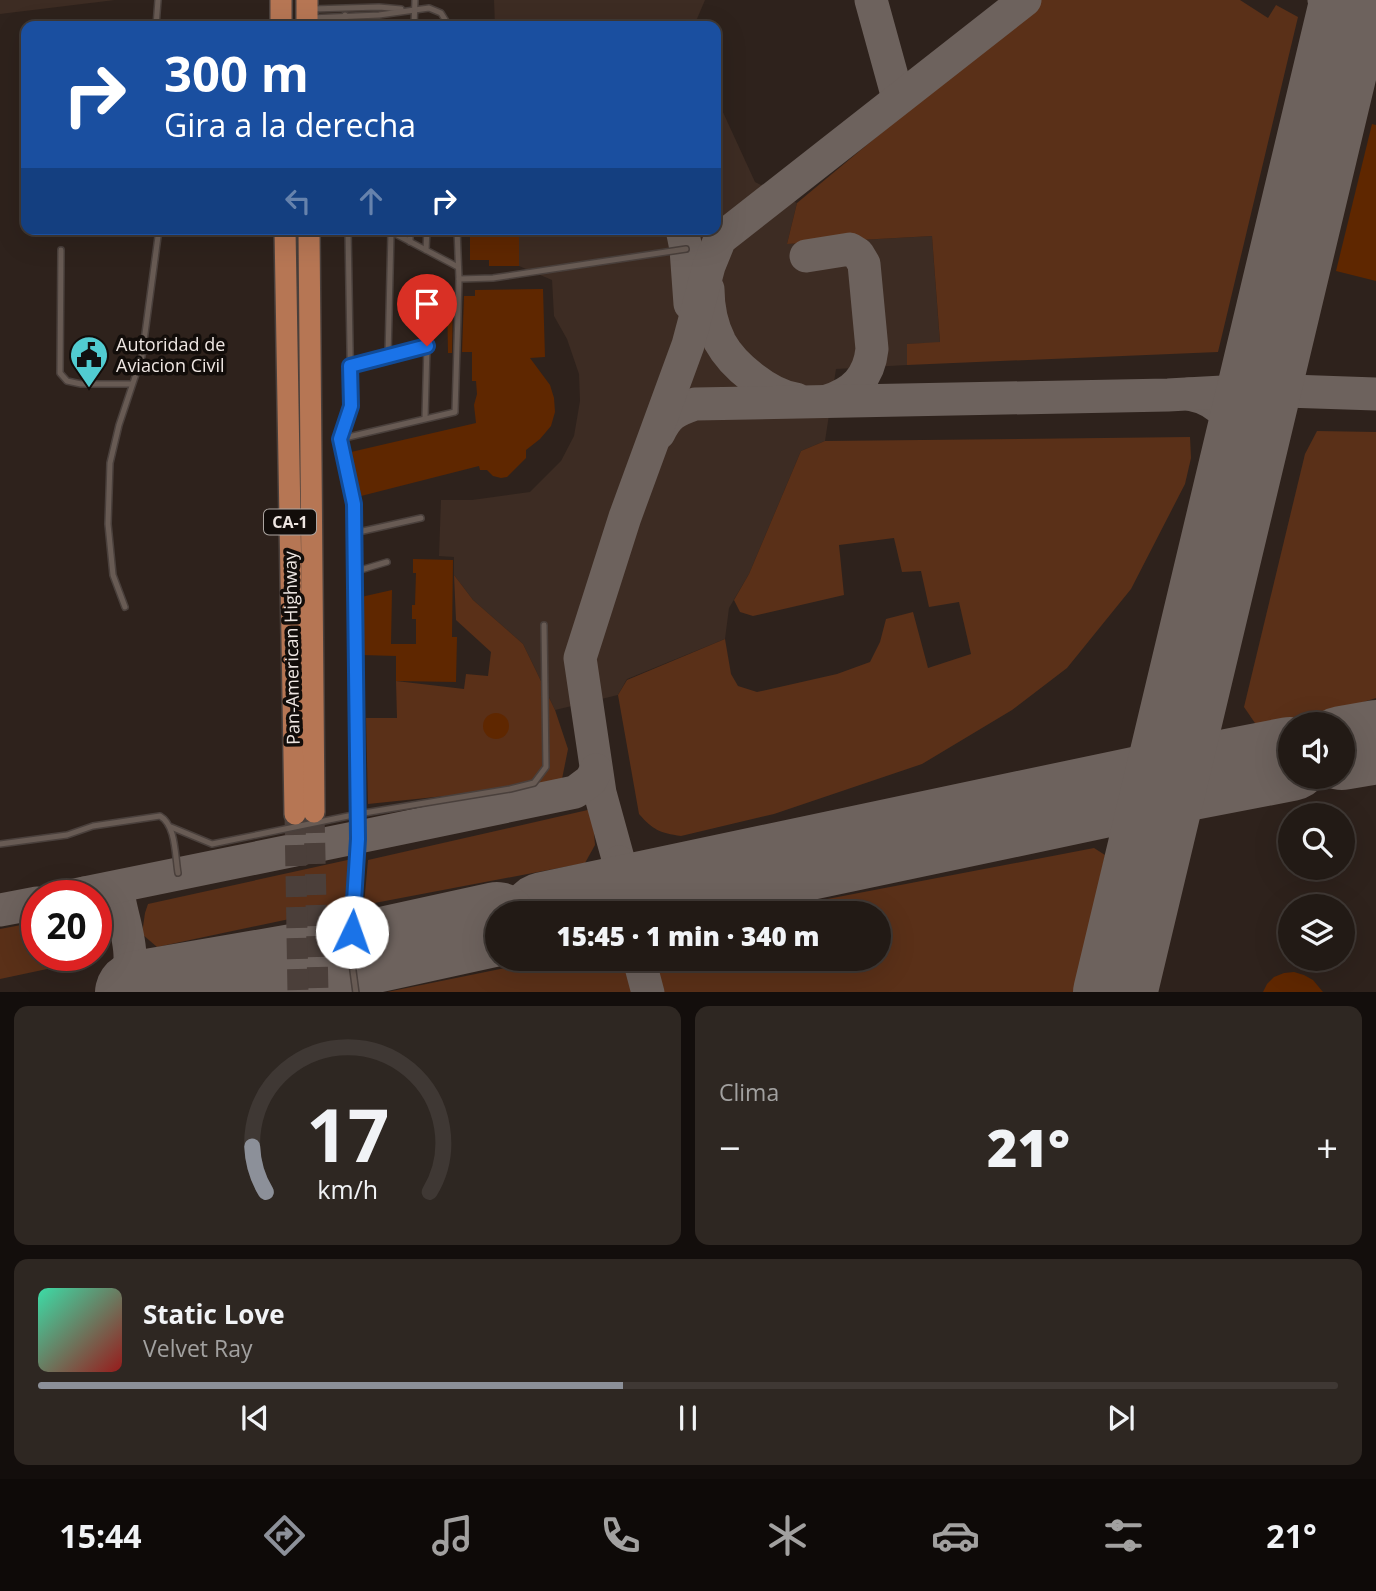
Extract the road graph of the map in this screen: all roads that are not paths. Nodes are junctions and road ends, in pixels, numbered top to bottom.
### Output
1 (158, 0) edge
2 (415, 0) edge
3 (345, 8) junction
4 (414, 10) junction
5 (307, 13) edge
6 (281, 14) edge
7 (345, 16) junction
8 (156, 21) edge
9 (345, 21) edge
10 (414, 21) edge
11 (446, 21) edge
12 (158, 235) edge
13 (285, 235) edge
14 (309, 235) edge
15 (348, 235) edge
16 (388, 235) edge
17 (396, 235) edge
18 (410, 235) edge
19 (427, 235) edge
20 (457, 235) edge
21 (410, 242) junction
22 (686, 248) dead end
23 (61, 250) dead end
24 (426, 250) junction
25 (458, 267) junction
26 (459, 279) junction
27 (388, 356) junction
28 (350, 366) junction
29 (132, 384) junction
30 (425, 418) junction
31 (340, 439) junction
32 (421, 518) dead end
33 (354, 533) junction
34 (387, 562) dead end
35 (354, 572) junction
36 (125, 607) dead end
37 (544, 625) dead end
38 (358, 814) junction
39 (171, 827) junction
40 (0, 844) edge
41 (178, 873) dead end
42 (356, 992) edge

1 - 8 lane
2 - 4 lane
3 - 4 lane
3 - 5 lane
3 - 7 lane
4 - 7 lane
4 - 10 lane
4 - 11 lane
5 - 6 lane
5 - 7 lane
7 - 9 lane
12 - 29 lane
13 - 14 highway, Pan-American Highway / CA-1
15 - 28 lane
16 - 27 lane
17 - 21 lane
18 - 21 lane
19 - 24 lane
20 - 25 lane
21 - 24 lane
22 - 26 lane
23 - 29 lane
24 - 25 lane
25 - 26 lane
26 - 30 lane
27 - 28 lane
27 - 30 lane
28 - 31 lane
29 - 36 lane
30 - 31 lane
31 - 33 lane
32 - 33 lane
33 - 35 lane
34 - 35 lane
35 - 38 lane
37 - 38 lane
38 - 39 lane
38 - 42 lane
39 - 40 lane
39 - 41 lane

